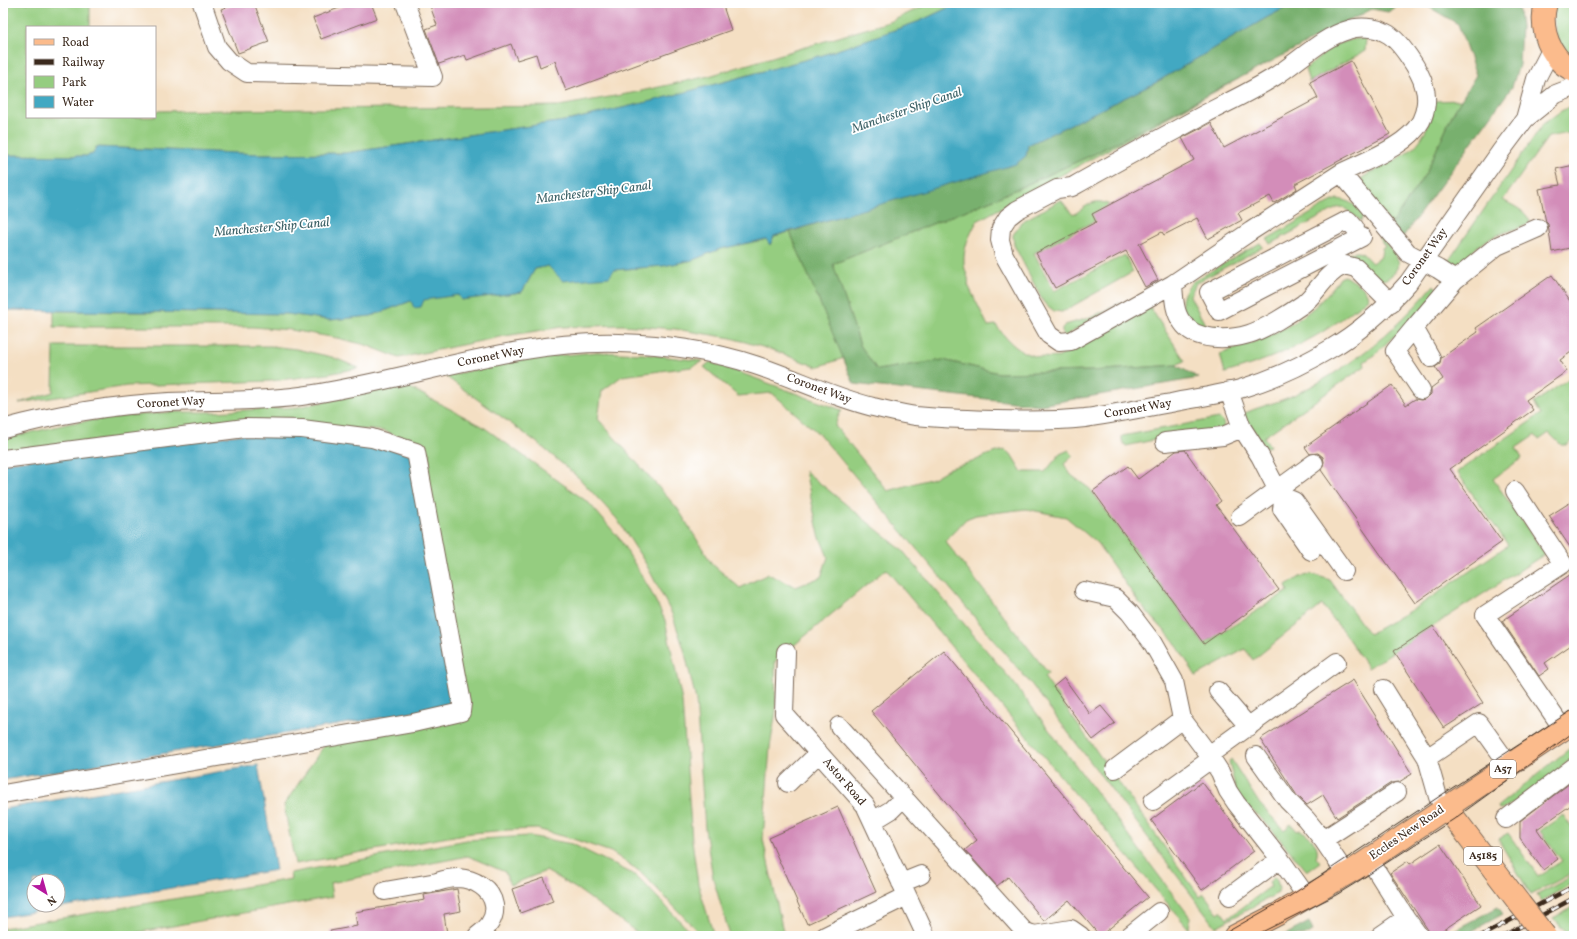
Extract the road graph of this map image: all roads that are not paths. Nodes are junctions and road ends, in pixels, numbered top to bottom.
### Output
1 (202, 3) edge
2 (405, 3) edge
3 (1543, 5) edge
4 (1552, 48) junction
5 (1574, 71) edge
6 (1574, 87) edge
7 (1525, 119) junction
8 (1341, 173) junction
9 (1375, 214) junction
10 (1538, 228) dead end
11 (1363, 238) junction
12 (1333, 261) junction
13 (1424, 262) junction
14 (1455, 280) junction
15 (1173, 284) junction
16 (1391, 302) junction
17 (1414, 328) junction
18 (1432, 358) dead end
19 (1421, 390) dead end
20 (1229, 391) junction
21 (1242, 428) junction
22 (3, 429) edge
23 (1165, 442) dead end
24 (3, 459) edge
25 (1314, 463) dead end
26 (1514, 491) dead end
27 (1281, 493) junction
28 (1240, 516) dead end
29 (1311, 551) dead end
30 (1344, 571) dead end
31 (1084, 591) dead end
32 (786, 652) dead end
33 (1337, 662) dead end
34 (1384, 689) dead end
35 (1218, 691) dead end
36 (1182, 719) junction
37 (1569, 725) edge
38 (840, 726) dead end
39 (1249, 727) junction
40 (819, 753) junction
41 (1256, 756) dead end
42 (1210, 757) junction
43 (1428, 758) junction
44 (1509, 765) junction
45 (1574, 767) edge
46 (1115, 769) dead end
47 (788, 783) dead end
48 (1397, 792) dead end
49 (3, 794) edge
50 (904, 797) junction
51 (1153, 800) dead end
52 (1446, 807) junction
53 (1506, 819) dead end
54 (872, 821) junction
55 (1323, 840) junction
56 (1280, 859) junction
57 (1369, 859) junction
58 (1346, 874) junction
59 (921, 875) dead end
60 (904, 890) junction
61 (385, 891) dead end
62 (1230, 896) dead end
63 (1307, 897) junction
64 (1159, 912) dead end
65 (1406, 918) junction
66 (859, 929) edge
67 (477, 936) edge
68 (825, 936) edge
69 (926, 936) edge
70 (1081, 936) edge
71 (1129, 936) edge
72 (1235, 936) edge
73 (1380, 936) edge
74 (1419, 936) edge
75 (1544, 936) edge

1 - 2 street
3 - 4 main road
4 - 5 main road
4 - 7 street
6 - 7 street
7 - 13 street, Coronet Way
8 - 9 street
8 - 15 street
8 - 15 street
9 - 11 street
9 - 13 street
10 - 14 street
11 - 12 street
11 - 12 street
12 - 15 street
12 - 16 street
13 - 14 street
13 - 16 street, Coronet Way
14 - 17 street
16 - 20 street, Coronet Way
17 - 18 street
17 - 19 street
20 - 21 street
20 - 22 street, Coronet Way
21 - 23 street
21 - 27 street
24 - 49 street
25 - 27 street
26 - 37 street
27 - 28 street
27 - 29 street
27 - 30 street
31 - 36 street
32 - 40 street, Astor Road
33 - 39 street
34 - 43 street
35 - 39 street
36 - 42 street
36 - 46 street
37 - 44 main road, Eccles New Road / A57
38 - 50 street
39 - 42 street
40 - 47 street
40 - 54 street, Astor Road
41 - 55 street
42 - 51 street
42 - 56 street
43 - 44 street
43 - 52 street
44 - 52 main road, Eccles New Road / A57
45 - 53 street
48 - 55 street
50 - 54 street
50 - 70 street
52 - 57 main road, Eccles New Road / A57
52 - 75 main road, A5185, bridge
54 - 60 street, Astor Road
55 - 58 street
56 - 62 street
56 - 63 street
57 - 58 main road, Eccles New Road / A57
57 - 65 street
58 - 63 main road, Eccles New Road / A57
59 - 60 street
60 - 66 street
60 - 69 street, Astor Road
61 - 67 street
63 - 72 main road, Eccles New Road / A57
64 - 71 street
65 - 73 street
65 - 74 street
66 - 68 street

